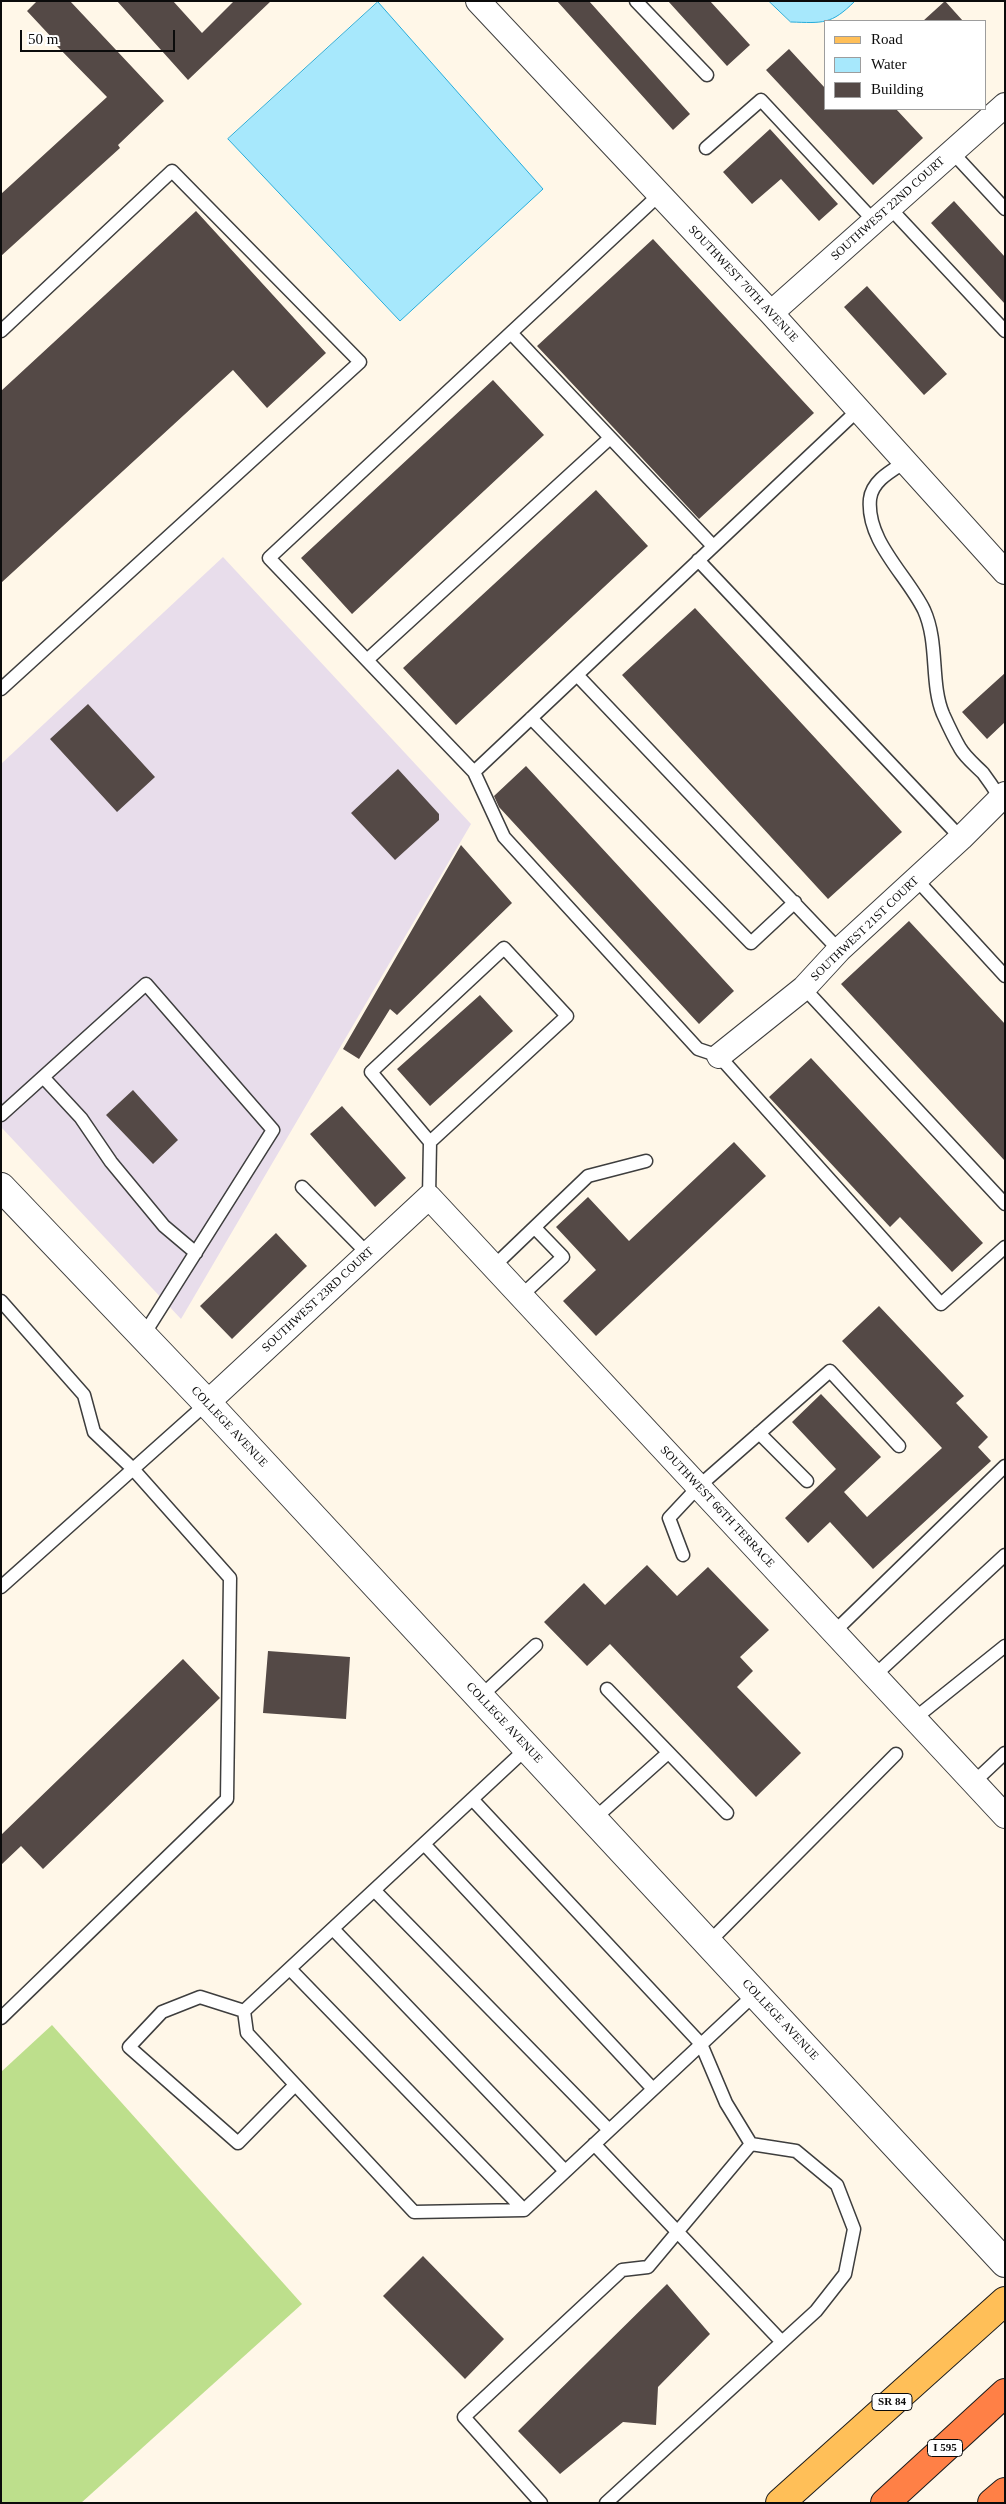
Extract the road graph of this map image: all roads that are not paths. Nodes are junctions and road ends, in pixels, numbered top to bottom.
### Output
1 (636, 1) edge
2 (483, 3) edge
3 (707, 75) dead end
4 (1005, 105) edge
5 (706, 148) dead end
6 (952, 152) junction
7 (660, 194) junction
8 (1005, 209) edge
9 (882, 214) junction
10 (771, 313) junction
11 (1, 331) edge
12 (1005, 331) edge
13 (511, 333) junction
14 (858, 410) junction
15 (610, 438) junction
16 (905, 462) junction
17 (713, 546) junction
18 (1001, 559) edge
19 (698, 560) junction
20 (367, 660) junction
21 (577, 675) junction
22 (1, 689) edge
23 (530, 718) junction
24 (474, 772) junction
25 (1003, 796) edge
26 (961, 838) junction
27 (916, 879) junction
28 (795, 902) junction
29 (839, 950) junction
30 (1005, 976) edge
31 (804, 988) junction
32 (719, 1056) junction
33 (42, 1077) junction
34 (1, 1115) edge
35 (430, 1142) junction
36 (646, 1161) dead end
37 (1, 1187) edge
38 (302, 1187) dead end
39 (429, 1197) junction
40 (1005, 1204) edge
41 (535, 1228) junction
42 (1005, 1247) edge
43 (196, 1253) junction
44 (368, 1254) junction
45 (493, 1267) junction
46 (521, 1296) junction
47 (1, 1301) edge
48 (143, 1336) junction
49 (207, 1403) junction
50 (759, 1433) junction
51 (900, 1446) dead end
52 (1005, 1466) edge
53 (133, 1469) junction
54 (807, 1481) dead end
55 (698, 1487) junction
56 (683, 1555) dead end
57 (1005, 1555) edge
58 (1, 1588) edge
59 (834, 1632) junction
60 (536, 1645) dead end
61 (1005, 1646) edge
62 (874, 1676) junction
63 (607, 1689) dead end
64 (480, 1697) junction
65 (914, 1719) junction
66 (527, 1748) junction
67 (668, 1753) junction
68 (896, 1754) dead end
69 (1005, 1754) edge
70 (974, 1782) junction
71 (472, 1799) junction
72 (727, 1813) dead end
73 (1005, 1816) edge
74 (594, 1819) junction
75 (424, 1844) junction
76 (374, 1890) junction
77 (333, 1929) junction
78 (708, 1943) junction
79 (290, 1968) junction
80 (755, 1994) junction
81 (244, 2011) junction
82 (1, 2018) edge
83 (701, 2044) junction
84 (295, 2085) junction
85 (653, 2089) junction
86 (609, 2130) junction
87 (594, 2144) junction
88 (751, 2144) junction
89 (565, 2171) junction
90 (524, 2210) junction
91 (677, 2233) junction
92 (1005, 2263) edge
93 (1005, 2301) edge
94 (782, 2342) junction
95 (1005, 2393) edge
96 (1005, 2492) edge
97 (541, 2503) edge
98 (606, 2503) edge
99 (780, 2503) edge
100 (885, 2503) edge
101 (992, 2503) edge

1 - 3 lane
2 - 7 street, SOUTHWEST 70TH AVENUE
4 - 6 street, SOUTHWEST 22ND COURT
5 - 9 lane
6 - 8 lane
6 - 9 street, SOUTHWEST 22ND COURT
7 - 10 street, SOUTHWEST 70TH AVENUE
7 - 13 lane
9 - 10 street, SOUTHWEST 22ND COURT
9 - 12 lane
10 - 14 street, SOUTHWEST 70TH AVENUE
11 - 22 lane
13 - 15 lane
13 - 20 lane
14 - 16 street, SOUTHWEST 70TH AVENUE
14 - 17 lane
15 - 17 lane
15 - 20 lane
16 - 18 street, SOUTHWEST 70TH AVENUE
16 - 25 lane
17 - 19 lane
19 - 21 lane
19 - 26 lane
20 - 24 lane
21 - 23 lane
21 - 28 lane
23 - 24 lane
23 - 28 lane
24 - 32 lane
25 - 26 street, SOUTHWEST 21ST COURT
26 - 27 street, SOUTHWEST 21ST COURT
27 - 29 street, SOUTHWEST 21ST COURT
27 - 30 lane
28 - 29 lane
29 - 31 street, SOUTHWEST 21ST COURT
31 - 32 street, SOUTHWEST 21ST COURT
31 - 40 lane
32 - 42 lane
33 - 34 lane
33 - 43 lane
33 - 43 lane
35 - 35 lane
35 - 39 lane
36 - 41 lane
37 - 48 street, COLLEGE AVENUE
38 - 44 lane
39 - 44 street, SOUTHWEST 23RD COURT
39 - 45 street, SOUTHWEST 66TH TERRACE
41 - 45 lane
41 - 46 lane
43 - 48 lane
44 - 49 street, SOUTHWEST 23RD COURT
45 - 46 street, SOUTHWEST 66TH TERRACE
46 - 55 street, SOUTHWEST 66TH TERRACE
47 - 53 lane
48 - 49 street, COLLEGE AVENUE
49 - 53 lane
49 - 64 street, COLLEGE AVENUE
50 - 51 lane
50 - 54 lane
50 - 55 lane
52 - 59 lane
53 - 58 lane
53 - 82 lane
55 - 56 lane
55 - 59 street, SOUTHWEST 66TH TERRACE
57 - 62 lane
59 - 62 street, SOUTHWEST 66TH TERRACE
60 - 64 lane
61 - 65 lane
62 - 65 street, SOUTHWEST 66TH TERRACE
63 - 67 lane
64 - 66 street, COLLEGE AVENUE
65 - 70 street, SOUTHWEST 66TH TERRACE
66 - 71 lane
66 - 74 street, COLLEGE AVENUE
67 - 72 lane
67 - 74 lane
68 - 78 lane
69 - 70 lane
70 - 73 street, SOUTHWEST 66TH TERRACE
71 - 75 lane
71 - 83 lane
74 - 78 street, COLLEGE AVENUE
75 - 76 lane
75 - 85 lane
76 - 77 lane
76 - 86 lane
77 - 79 lane
77 - 89 lane
78 - 80 street, COLLEGE AVENUE
79 - 81 lane
79 - 90 lane
80 - 83 lane
80 - 92 street, COLLEGE AVENUE
81 - 84 lane
81 - 84 lane
83 - 85 lane
83 - 88 lane
84 - 90 lane
85 - 86 lane
86 - 87 lane
87 - 89 lane
87 - 91 lane
88 - 91 lane
88 - 94 lane
89 - 90 lane
91 - 94 lane
91 - 97 lane
93 - 99 main road, SR 84
94 - 98 lane
95 - 100 highway, I 595
96 - 101 highway

